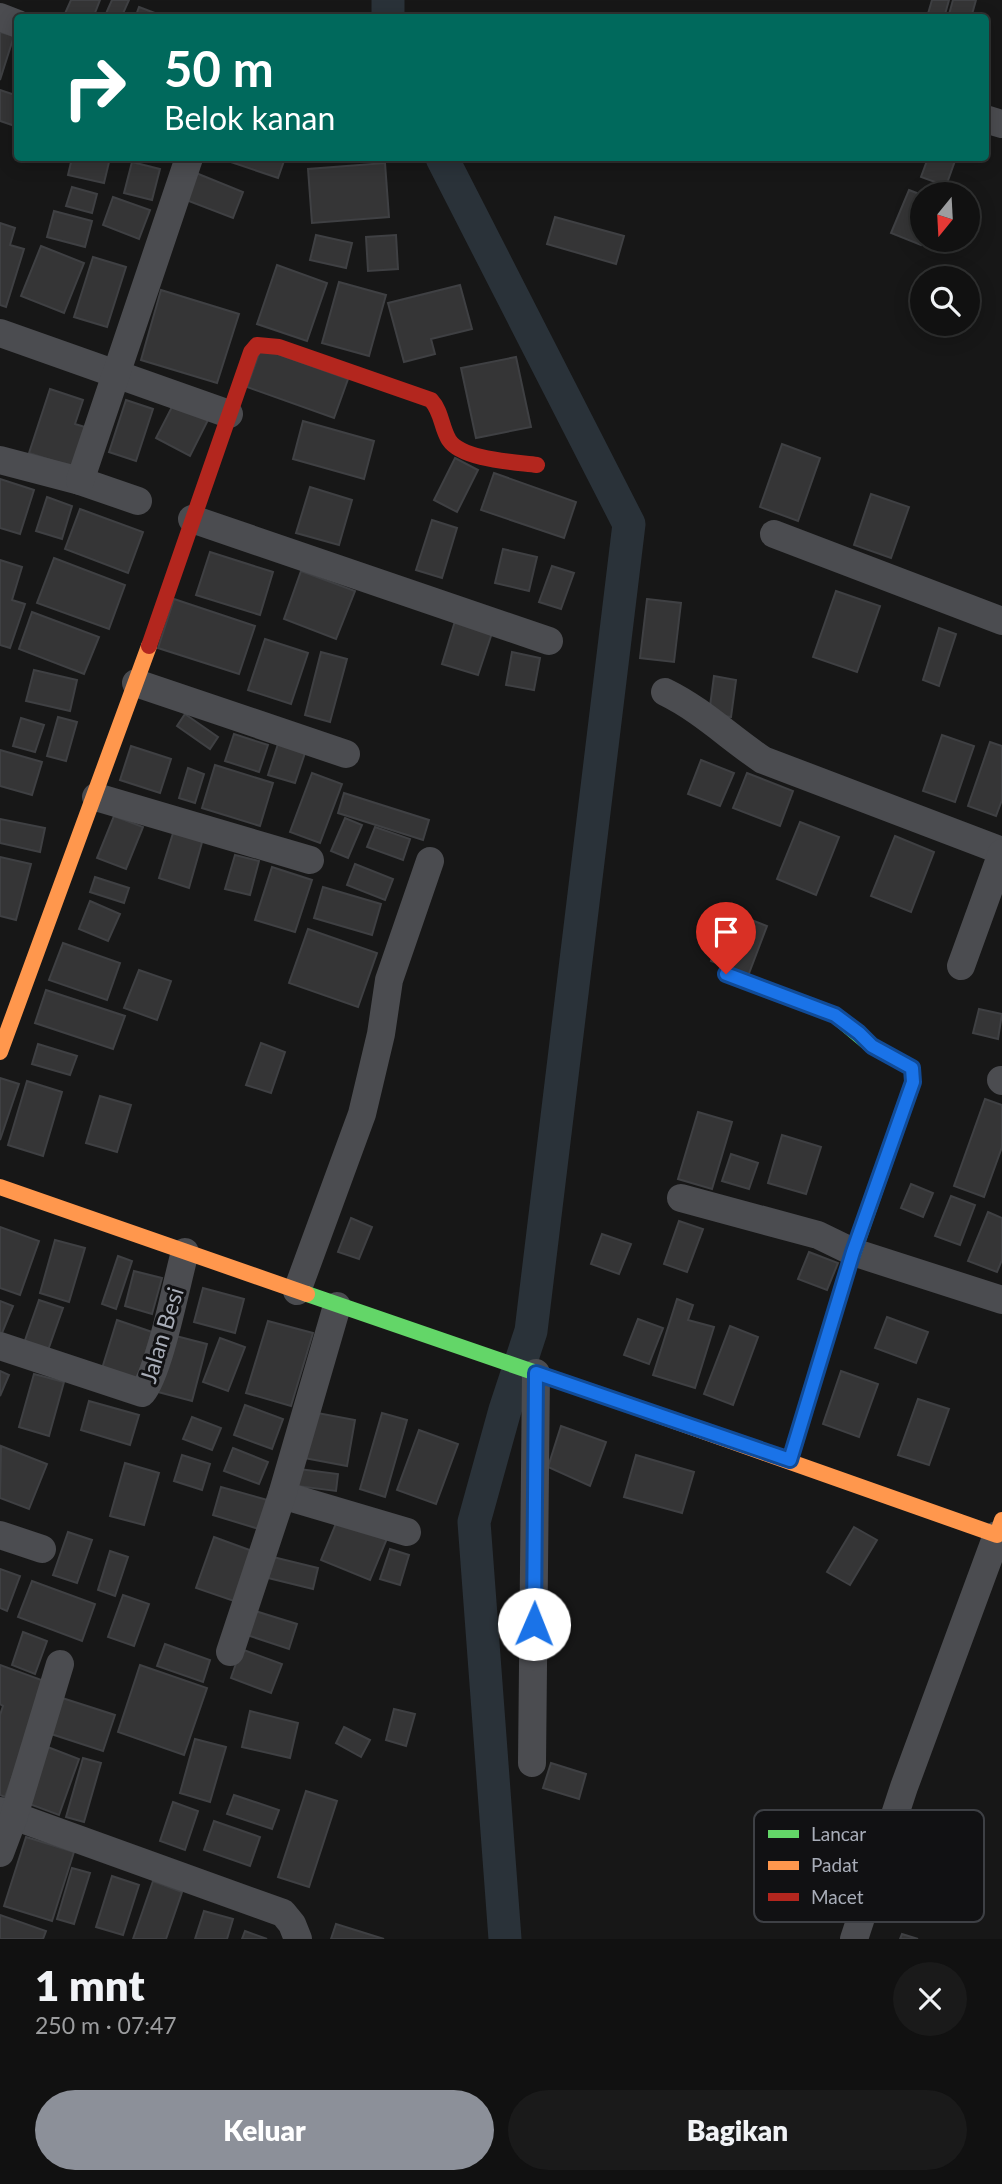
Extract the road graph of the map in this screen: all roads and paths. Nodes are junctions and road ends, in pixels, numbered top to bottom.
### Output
1 (188, 161) edge
2 (0, 333) edge
3 (116, 374) junction
4 (229, 414) junction
5 (0, 460) edge
6 (537, 465) dead end
7 (80, 481) junction
8 (138, 501) dead end
9 (192, 519) junction
10 (774, 534) dead end
11 (1002, 621) edge
12 (549, 641) dead end
13 (136, 684) junction
14 (665, 692) dead end
15 (346, 754) dead end
16 (96, 797) junction
17 (1002, 852) edge
18 (310, 860) dead end
19 (430, 861) dead end
20 (961, 966) dead end
21 (726, 974) dead end
22 (0, 1052) edge
23 (0, 1187) edge
24 (681, 1198) dead end
25 (185, 1252) junction
26 (853, 1252) junction
27 (297, 1291) junction
28 (1002, 1300) edge
29 (337, 1306) junction
30 (0, 1346) edge
31 (527, 1370) junction
32 (790, 1460) junction
33 (282, 1495) junction
34 (1000, 1530) edge
35 (407, 1532) dead end
36 (0, 1535) edge
37 (42, 1549) dead end
38 (230, 1652) dead end
39 (61, 1664) dead end
40 (532, 1763) dead end
41 (896, 1810) edge
42 (7, 1813) edge
43 (0, 1853) edge
44 (860, 1922) edge
45 (298, 1939) edge
46 (854, 1939) edge

1 - 3 street
2 - 3 street
3 - 4 street
3 - 7 street
4 - 6 street
4 - 9 street
5 - 7 street
7 - 8 street
9 - 12 street
9 - 13 street
10 - 11 street
13 - 15 street
13 - 16 street
14 - 17 street
16 - 18 street
16 - 22 street
17 - 20 street
19 - 27 street
21 - 26 street
23 - 25 street
24 - 26 street
25 - 27 street
25 - 30 street, Jalan Besi
26 - 28 street
26 - 32 street
27 - 29 street
29 - 31 street
29 - 33 street
31 - 32 street
31 - 40 street
32 - 34 street
33 - 35 street
33 - 38 street
34 - 41 street
36 - 37 street
39 - 42 street
42 - 43 street
42 - 45 street
44 - 46 street

